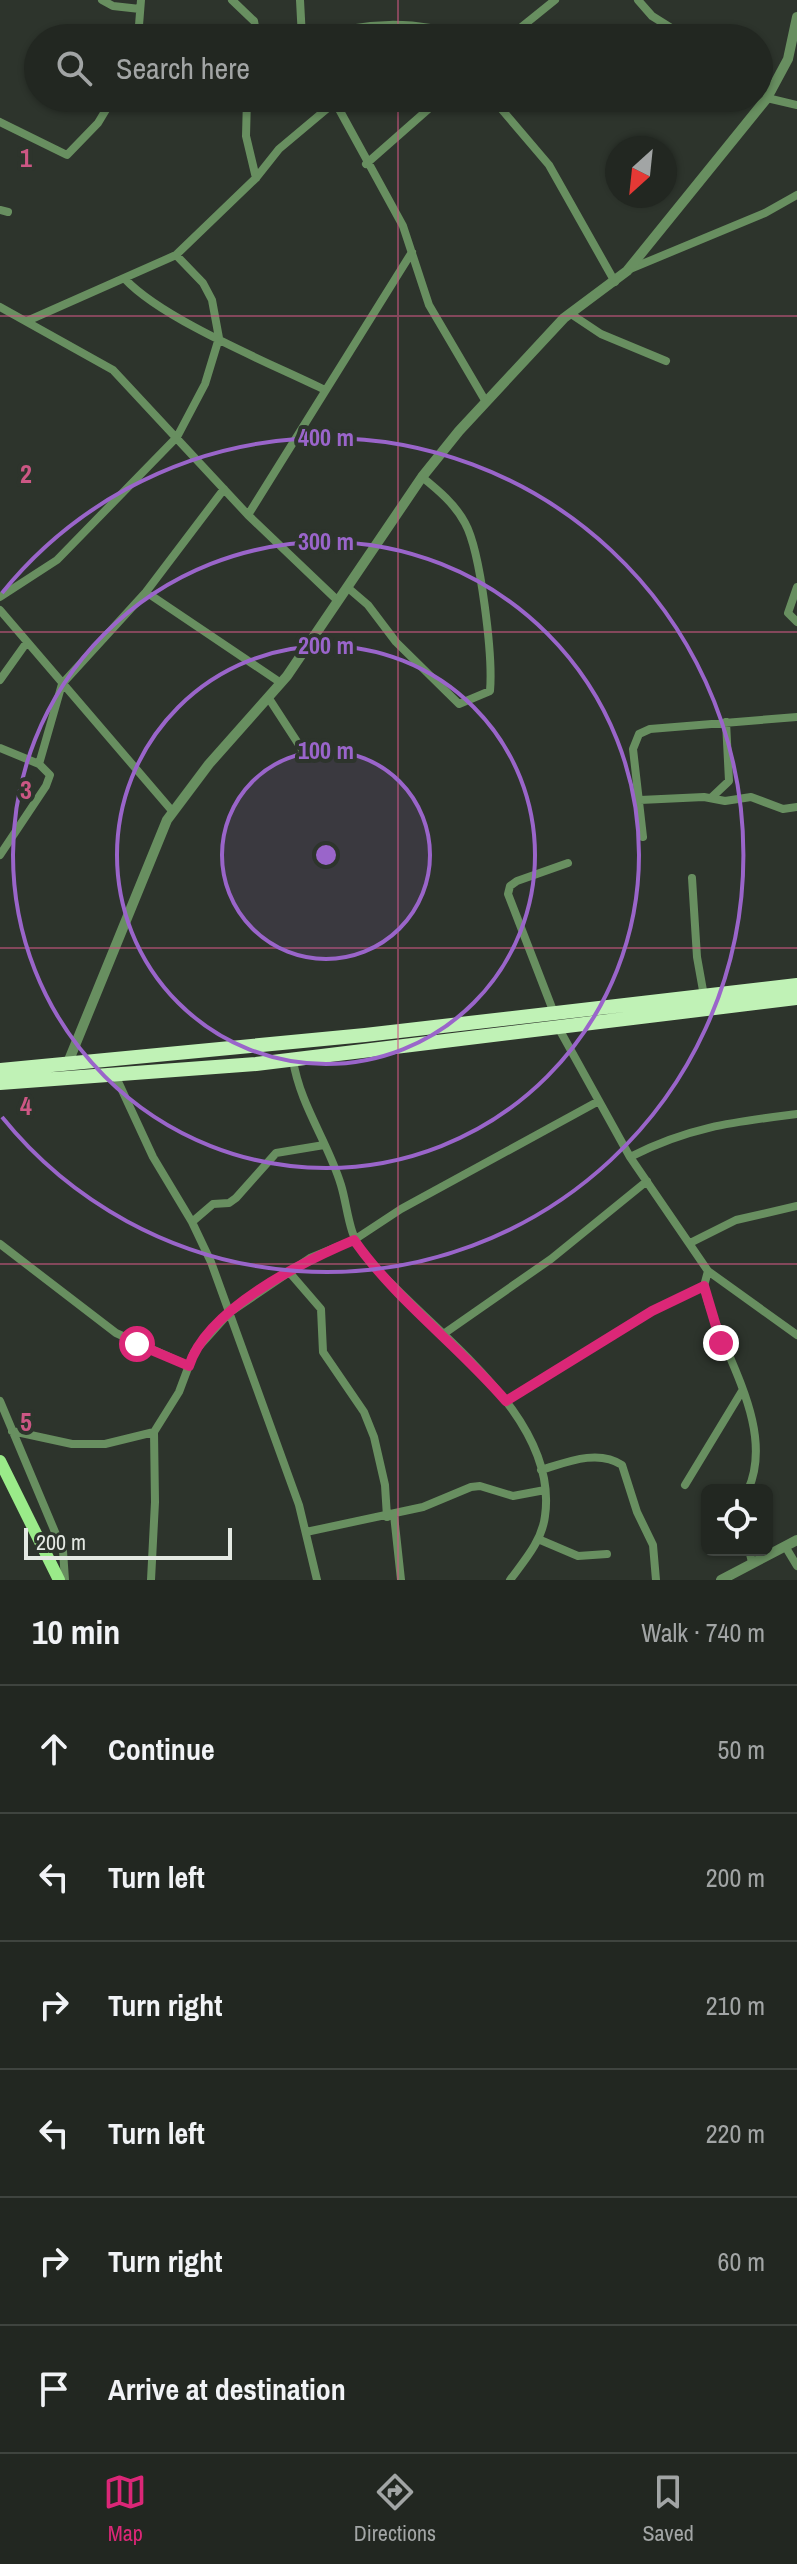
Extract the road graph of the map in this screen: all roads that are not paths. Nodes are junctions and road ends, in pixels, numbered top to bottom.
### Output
1 (102, 0) edge
2 (232, 0) edge
3 (300, 0) edge
4 (555, 0) edge
5 (638, 0) edge
6 (140, 4) edge
7 (797, 17) edge
8 (139, 24) edge
9 (255, 24) edge
10 (301, 24) edge
11 (525, 24) edge
12 (665, 24) edge
13 (773, 88) edge
14 (773, 95) edge
15 (797, 105) edge
16 (105, 112) edge
17 (247, 112) edge
18 (321, 112) edge
19 (340, 112) edge
20 (425, 112) edge
21 (504, 112) edge
22 (755, 112) edge
23 (0, 122) edge
24 (366, 164) junction
25 (256, 178) junction
26 (797, 195) edge
27 (412, 252) junction
28 (176, 255) junction
29 (627, 271) junction
30 (125, 279) junction
31 (615, 282) junction
32 (0, 307) edge
33 (571, 314) junction
34 (27, 321) junction
35 (219, 338) junction
36 (666, 361) dead end
37 (325, 390) junction
38 (486, 402) junction
39 (177, 437) junction
40 (422, 477) junction
41 (224, 489) junction
42 (248, 515) junction
43 (347, 587) junction
44 (797, 587) edge
45 (146, 592) junction
46 (0, 597) edge
47 (337, 600) junction
48 (0, 610) edge
49 (797, 622) edge
50 (27, 642) junction
51 (0, 680) edge
52 (281, 683) junction
53 (62, 684) junction
54 (268, 697) junction
55 (797, 717) edge
56 (726, 722) junction
57 (0, 748) edge
58 (303, 751) dead end
59 (39, 764) junction
60 (711, 798) junction
61 (640, 800) junction
62 (797, 807) edge
63 (173, 812) junction
64 (643, 837) dead end
65 (0, 855) edge
66 (568, 863) dead end
67 (692, 878) dead end
68 (797, 985) edge
69 (797, 998) edge
70 (705, 1002) junction
71 (556, 1020) junction
72 (293, 1060) junction
73 (67, 1065) junction
74 (0, 1070) edge
75 (115, 1075) junction
76 (0, 1083) edge
77 (597, 1102) junction
78 (797, 1114) edge
79 (324, 1145) junction
80 (630, 1157) junction
81 (647, 1181) junction
82 (797, 1206) edge
83 (192, 1222) junction
84 (354, 1240) junction
85 (690, 1243) junction
86 (0, 1244) edge
87 (708, 1271) junction
88 (289, 1272) junction
89 (704, 1286) junction
90 (229, 1313) junction
91 (442, 1335) junction
92 (797, 1335) edge
93 (189, 1366) junction
94 (742, 1391) junction
95 (0, 1401) edge
96 (506, 1401) junction
97 (12, 1431) junction
98 (154, 1432) junction
99 (0, 1461) edge
100 (541, 1470) junction
101 (750, 1484) edge
102 (685, 1485) dead end
103 (545, 1490) junction
104 (390, 1516) junction
105 (306, 1532) junction
106 (538, 1539) junction
107 (797, 1540) edge
108 (785, 1546) junction
109 (607, 1554) dead end
110 (750, 1556) edge
111 (752, 1562) junction
112 (797, 1566) edge
113 (62, 1580) edge
114 (151, 1580) edge
115 (317, 1580) edge
116 (401, 1580) edge
117 (510, 1580) edge
118 (656, 1580) edge
119 (721, 1580) edge

1 - 6 street
2 - 9 street
3 - 10 street
4 - 11 street
5 - 12 street
6 - 8 street
7 - 13 street
14 - 15 street
16 - 23 street
17 - 25 street
18 - 25 street
19 - 24 street
20 - 24 street
21 - 31 street
22 - 29 street
24 - 27 street
25 - 28 street
26 - 29 street
27 - 37 street
27 - 38 street
28 - 30 street
28 - 35 street
29 - 31 street
30 - 34 street
30 - 35 street
31 - 33 street
32 - 34 street
33 - 36 street
33 - 38 street
34 - 39 street
35 - 37 street
35 - 39 street
37 - 42 street
38 - 40 street
39 - 41 street
39 - 46 street
40 - 43 street
40 - 43 street
41 - 42 street
41 - 45 street
42 - 47 street
43 - 47 street
44 - 49 street
45 - 52 street
45 - 53 street
47 - 52 street
48 - 50 street
50 - 51 street
50 - 53 street
52 - 54 street
53 - 59 street
53 - 63 street
54 - 58 street
54 - 63 street
55 - 56 street
56 - 60 street
56 - 61 street
57 - 59 street
59 - 65 street
60 - 61 street
60 - 62 street
61 - 64 street
63 - 73 street
66 - 71 street
67 - 70 street
68 - 70 highway
69 - 70 highway
70 - 71 highway
71 - 72 highway
71 - 73 highway
71 - 77 street
72 - 75 highway
72 - 79 street
73 - 74 highway
75 - 76 highway
75 - 83 street
77 - 80 street
77 - 84 street
78 - 80 street
79 - 83 street
79 - 84 street
80 - 81 street
81 - 85 street
81 - 91 street
82 - 85 street
83 - 90 street
84 - 88 street
84 - 91 street
85 - 87 street
86 - 93 street
87 - 89 street
87 - 92 street
88 - 90 street
88 - 104 street
89 - 94 street
89 - 96 street
90 - 93 street
90 - 105 street
91 - 96 street
93 - 98 street
94 - 101 street
94 - 102 street
95 - 97 street
96 - 100 street
97 - 98 street
97 - 113 street
98 - 114 street
99 - 113 main road
100 - 103 street
100 - 118 street
103 - 104 street
103 - 106 street
104 - 105 street
104 - 116 street
105 - 115 street
106 - 109 street
106 - 117 street
107 - 108 street
108 - 111 street
108 - 112 street
110 - 111 street
111 - 119 street

